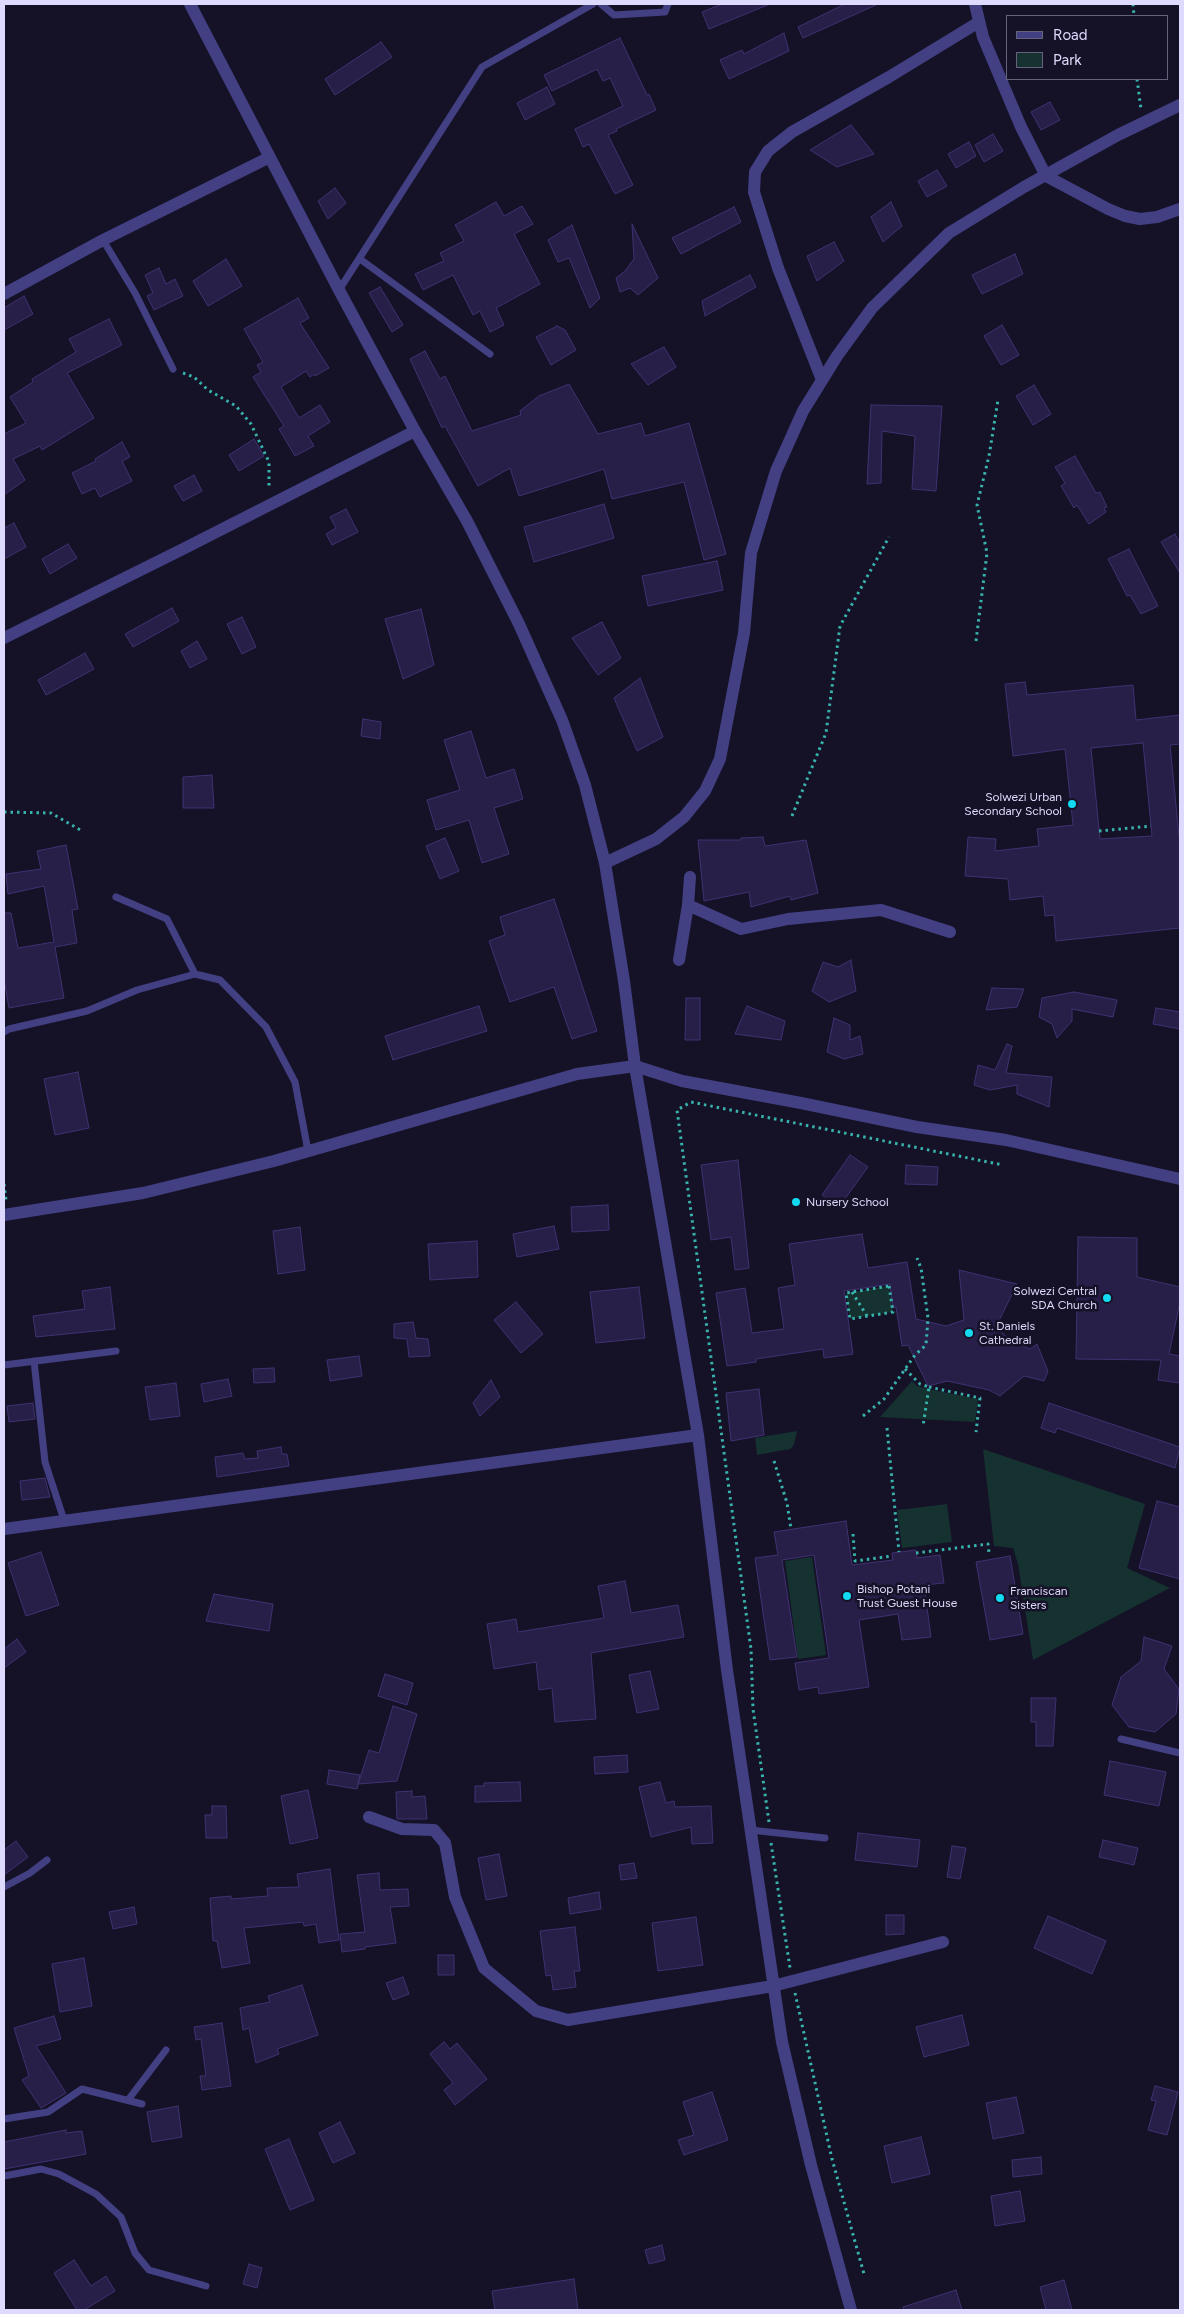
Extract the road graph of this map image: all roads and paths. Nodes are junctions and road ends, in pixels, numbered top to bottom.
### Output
1 (190, 4) edge
2 (593, 4) edge
3 (600, 4) edge
4 (668, 4) edge
5 (975, 4) edge
6 (979, 22) junction
7 (1137, 80) edge
8 (1180, 105) edge
9 (1144, 122) junction
10 (268, 158) junction
11 (1046, 176) junction
12 (1180, 209) edge
13 (103, 240) junction
14 (360, 259) junction
15 (340, 290) junction
16 (4, 294) edge
17 (490, 354) dead end
18 (173, 369) joint
19 (822, 380) junction
20 (998, 400) dead end
21 (415, 430) junction
22 (276, 501) junction
23 (889, 537) dead end
24 (4, 638) edge
25 (976, 641) dead end
26 (4, 812) edge
27 (792, 816) dead end
28 (1151, 826) dead end
29 (82, 831) dead end
30 (1099, 831) dead end
31 (604, 863) junction
32 (690, 877) dead end
33 (116, 897) dead end
34 (688, 905) junction
35 (950, 932) dead end
36 (679, 960) dead end
37 (195, 974) junction
38 (4, 1032) edge
39 (635, 1066) junction
40 (308, 1151) junction
41 (1003, 1165) dead end
42 (1180, 1179) edge
43 (4, 1215) edge
44 (917, 1258) dead end
45 (852, 1292) junction
46 (867, 1316) junction
47 (116, 1351) dead end
48 (34, 1361) junction
49 (4, 1365) edge
50 (905, 1369) junction
51 (929, 1387) junction
52 (863, 1416) dead end
53 (923, 1426) dead end
54 (887, 1428) dead end
55 (976, 1432) dead end
56 (698, 1436) junction
57 (774, 1461) dead end
58 (64, 1520) junction
59 (4, 1529) edge
60 (791, 1529) dead end
61 (853, 1534) dead end
62 (899, 1552) dead end
63 (916, 1553) dead end
64 (990, 1554) dead end
65 (892, 1556) dead end
66 (1120, 1738) dead end
67 (1180, 1753) edge
68 (369, 1817) dead end
69 (750, 1830) junction
70 (771, 1832) junction
71 (826, 1838) dead end
72 (46, 1860) dead end
73 (4, 1887) edge
74 (943, 1942) dead end
75 (792, 1981) junction
76 (773, 1986) junction
77 (166, 2050) dead end
78 (128, 2100) junction
79 (142, 2104) dead end
80 (4, 2119) edge
81 (4, 2176) edge
82 (864, 2274) dead end
83 (206, 2286) dead end
84 (850, 2310) edge

1 - 10 street
2 - 14 lane
3 - 4 lane
5 - 6 street
6 - 11 street
6 - 19 street
7 - 9 path
8 - 9 street
9 - 11 street
10 - 13 street
10 - 15 street
11 - 12 street
11 - 19 street
13 - 16 street
13 - 18 lane
14 - 15 lane
14 - 17 lane
15 - 21 street
18 - 22 path
19 - 31 street
20 - 25 path
21 - 22 street
21 - 31 street
22 - 24 street
23 - 27 path
26 - 29 path
28 - 30 path
31 - 39 street
32 - 34 street
33 - 37 lane
34 - 35 street
34 - 36 street
37 - 38 lane
37 - 40 lane
39 - 40 street
39 - 42 street
39 - 56 street
40 - 43 street
41 - 70 path
44 - 50 path
45 - 46 path
45 - 46 path
45 - 46 path
47 - 48 lane
48 - 49 lane
48 - 58 lane
50 - 51 path
50 - 52 path
51 - 53 path
51 - 55 path
54 - 62 path
56 - 58 street
56 - 69 street
57 - 60 path
58 - 59 street
61 - 65 path
63 - 64 path
66 - 67 lane
68 - 76 street
69 - 70 lane
69 - 76 street
70 - 71 lane
70 - 75 path
72 - 73 lane
74 - 75 street
75 - 76 street
75 - 82 path
76 - 84 street
77 - 78 lane
78 - 79 lane
78 - 80 lane
81 - 83 lane

